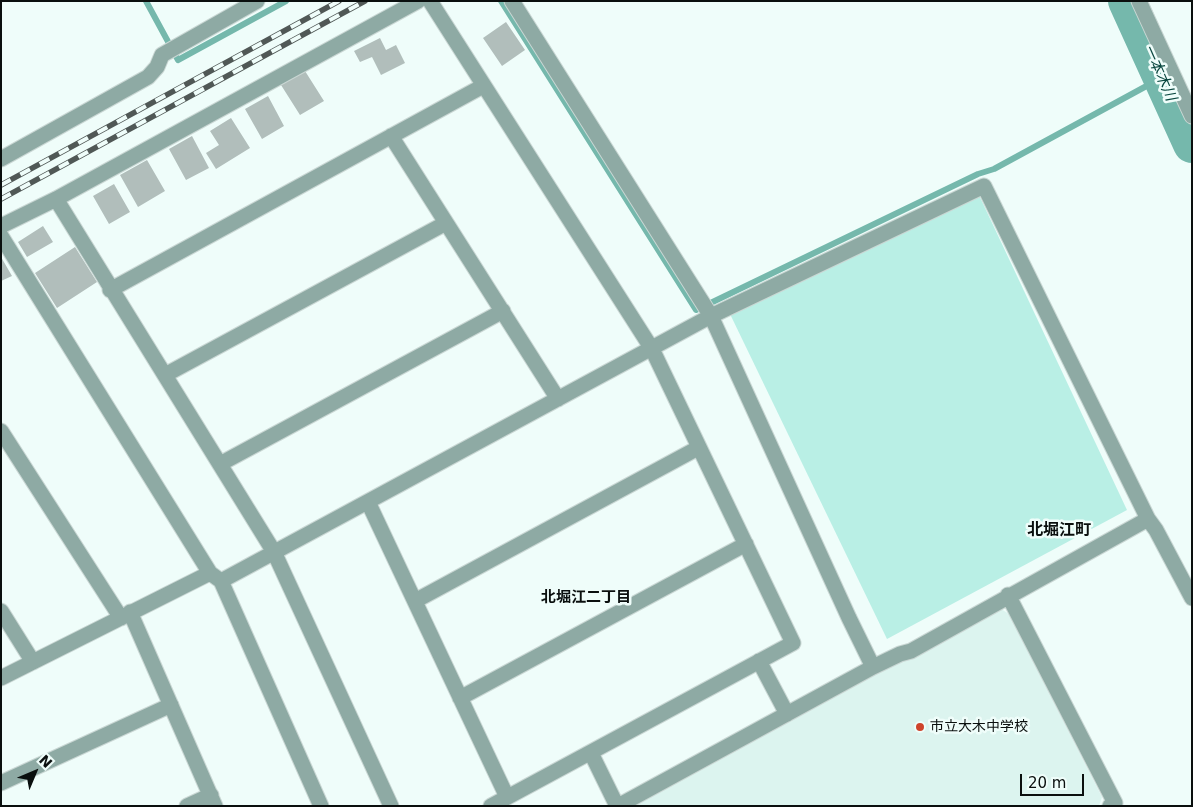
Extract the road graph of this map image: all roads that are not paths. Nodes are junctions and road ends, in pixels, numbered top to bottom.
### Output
1 (257, 1) edge
2 (418, 1) edge
3 (430, 1) edge
4 (512, 1) edge
5 (1139, 1) edge
6 (483, 86) junction
7 (1192, 116) edge
8 (391, 136) junction
9 (1, 159) edge
10 (56, 199) junction
11 (446, 223) junction
12 (1, 226) edge
13 (1, 236) edge
14 (110, 290) junction
15 (706, 309) junction
16 (504, 311) junction
17 (652, 349) junction
18 (165, 375) junction
19 (558, 399) junction
20 (1, 431) edge
21 (698, 448) junction
22 (220, 464) junction
23 (368, 502) junction
24 (1148, 519) junction
25 (746, 544) junction
26 (274, 552) junction
27 (215, 577) junction
28 (1008, 595) junction
29 (1192, 598) edge
30 (415, 602) junction
31 (1, 611) edge
32 (125, 615) junction
33 (759, 661) junction
34 (34, 662) junction
35 (873, 667) junction
36 (1, 678) edge
37 (460, 698) junction
38 (170, 705) junction
39 (787, 714) junction
40 (591, 753) junction
41 (1, 782) edge
42 (507, 797) junction
43 (213, 800) edge
44 (187, 806) edge
45 (321, 806) edge
46 (391, 806) edge
47 (491, 806) edge
48 (617, 806) edge
49 (1110, 806) edge

1 - 9 street
2 - 10 street
3 - 6 street
4 - 15 street
5 - 7 street
6 - 8 street
6 - 17 street
8 - 11 street
8 - 14 street
10 - 12 street
10 - 14 street
11 - 16 street
11 - 18 street
13 - 27 street
14 - 18 street
15 - 17 street
15 - 24 street
15 - 35 street
16 - 19 street
16 - 22 street
17 - 19 street
17 - 21 street
18 - 22 street
19 - 23 street
20 - 32 street
21 - 25 street
21 - 30 street
22 - 26 street
23 - 26 street
23 - 30 street
24 - 28 street
24 - 29 street
25 - 33 street
25 - 37 street
26 - 27 street
26 - 46 street
27 - 32 street
27 - 45 street
28 - 35 street
28 - 49 street
30 - 37 street
31 - 34 street
32 - 34 street
32 - 38 street
33 - 39 street
33 - 40 street
34 - 36 street
35 - 39 street
37 - 42 street
38 - 41 street
38 - 43 street
39 - 48 street
40 - 42 street
40 - 48 street
42 - 47 street
43 - 44 street

